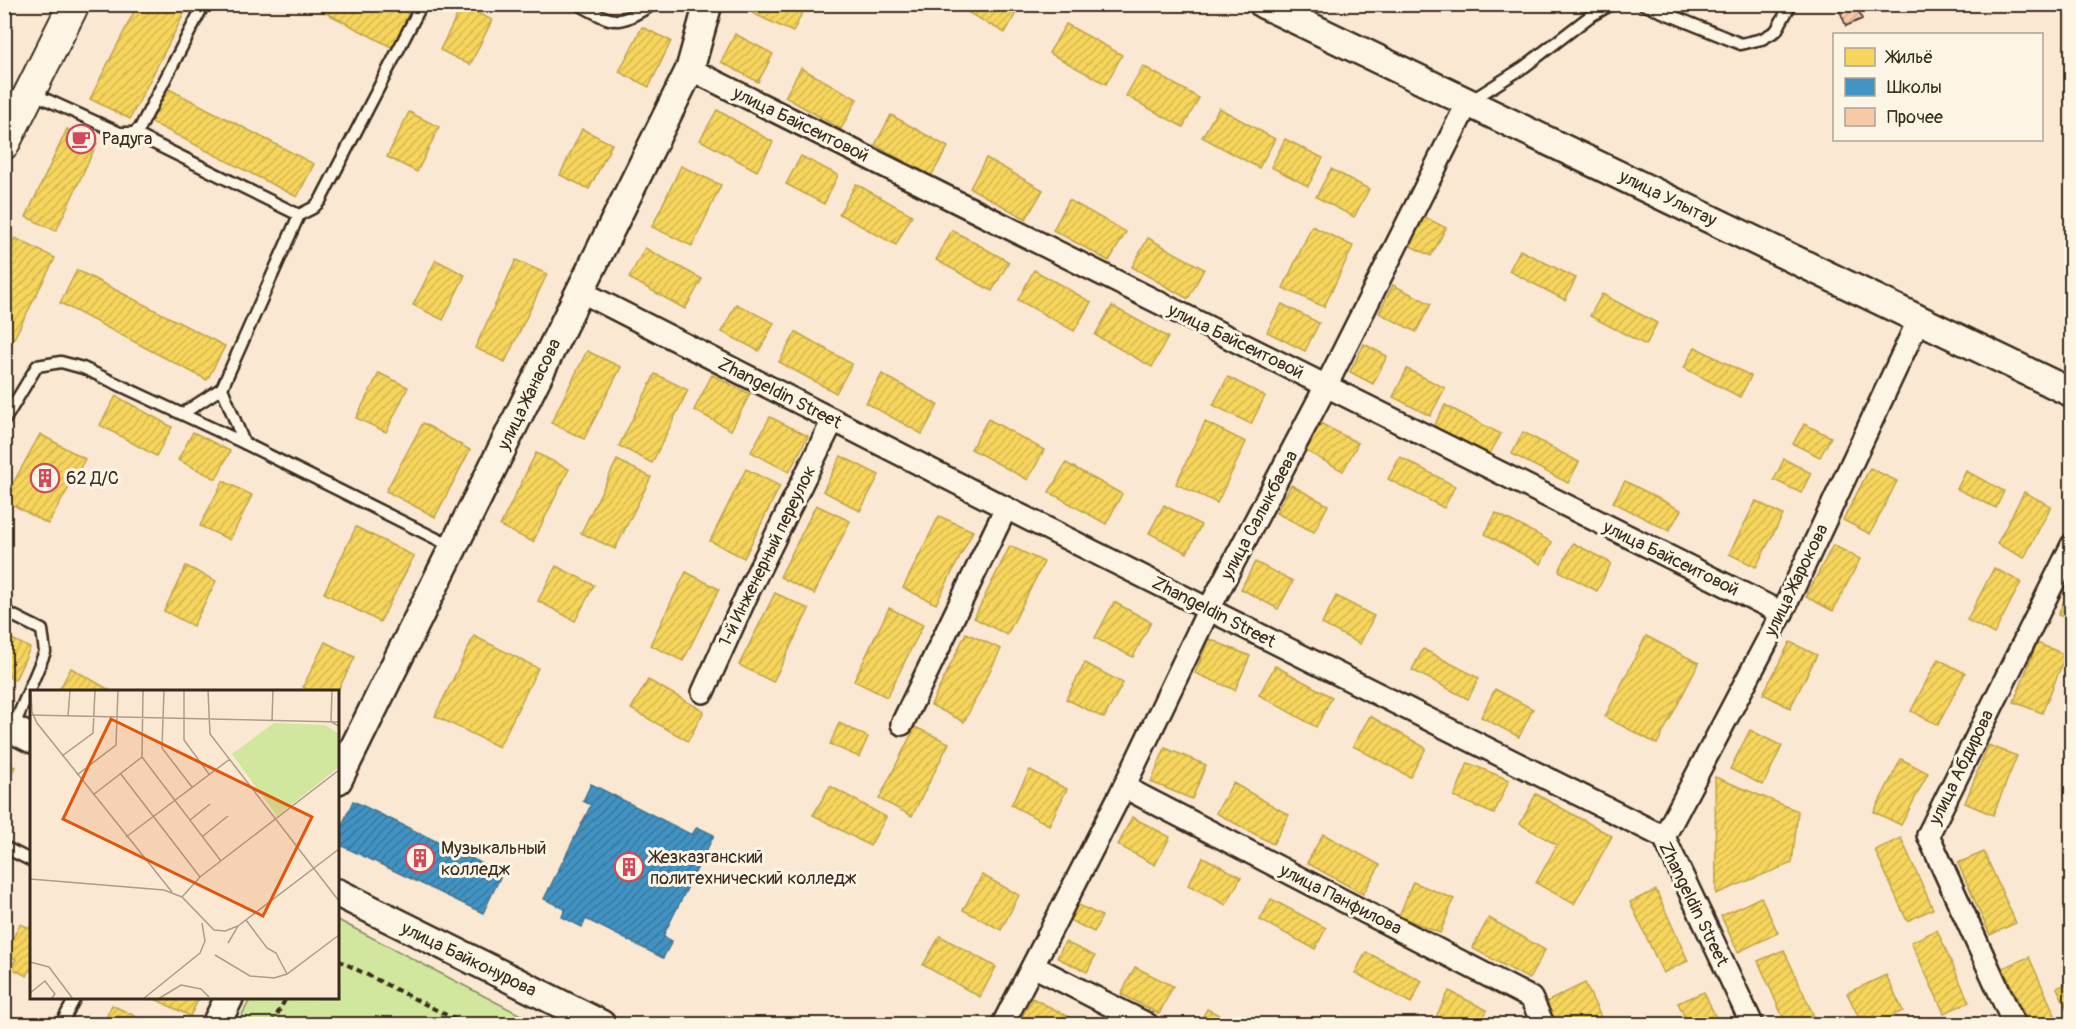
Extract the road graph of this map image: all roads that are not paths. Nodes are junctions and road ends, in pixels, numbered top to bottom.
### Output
1 (74, 4) edge
2 (204, 4) edge
3 (422, 4) edge
4 (578, 4) edge
5 (654, 4) edge
6 (708, 4) edge
7 (1263, 4) edge
8 (1612, 4) edge
9 (1643, 4) edge
10 (1791, 4) edge
11 (690, 69) junction
12 (30, 92) junction
13 (1468, 102) junction
14 (133, 133) junction
15 (4, 144) edge
16 (299, 215) junction
17 (580, 291) junction
18 (1919, 319) junction
19 (1326, 386) junction
20 (222, 388) junction
21 (2072, 393) edge
22 (182, 414) junction
23 (834, 420) junction
24 (4, 421) edge
25 (244, 443) junction
26 (1006, 508) junction
27 (2072, 545) edge
28 (453, 548) junction
29 (1209, 609) junction
30 (4, 611) edge
31 (1782, 613) junction
32 (31, 690) edge
33 (702, 692) dead end
34 (30, 693) edge
35 (902, 724) dead end
36 (16, 731) edge
37 (339, 778) edge
38 (1124, 787) junction
39 (1664, 837) junction
40 (4, 848) edge
41 (30, 860) edge
42 (339, 893) edge
43 (1033, 966) junction
44 (74, 999) edge
45 (229, 999) edge
46 (61, 1024) edge
47 (216, 1024) edge
48 (602, 1024) edge
49 (1003, 1024) edge
50 (1147, 1024) edge
51 (1544, 1024) edge
52 (1752, 1024) edge
53 (2014, 1024) edge

1 - 12 main road
2 - 14 lane
3 - 16 lane
4 - 5 lane
6 - 11 street, улица Жанасова
7 - 13 street, улица Улытау
8 - 13 lane
9 - 10 lane
11 - 17 street, улица Жанасова
11 - 19 street, улица Байсеитовой
12 - 14 lane
12 - 15 main road
13 - 18 street, улица Улытау
13 - 19 street, улица Салыкбаева
14 - 16 lane
16 - 20 lane
17 - 23 street, Zhangeldin Street
17 - 28 street, улица Жанасова
18 - 21 street, улица Улытау
18 - 31 street, улица Жарокова
19 - 29 street, улица Салыкбаева
19 - 31 street, улица Байсеитовой
20 - 22 lane
20 - 25 lane
22 - 24 lane
22 - 25 lane
23 - 26 street, Zhangeldin Street
23 - 33 street, 1-й Инженерный переулок
25 - 28 lane
26 - 29 street, Zhangeldin Street
26 - 35 street
27 - 53 street, улица Абдирова
28 - 37 street, улица Жанасова
29 - 38 street, улица Салыкбаева
29 - 39 street, Zhangeldin Street
30 - 32 lane
31 - 39 street, улица Жарокова
34 - 36 lane
38 - 43 street, улица Салыкбаева
38 - 51 street, улица Панфилова
39 - 52 street, Zhangeldin Street
40 - 41 lane
42 - 48 street, улица Байконурова
43 - 49 street, улица Салыкбаева
43 - 50 street
44 - 46 lane
45 - 47 street

